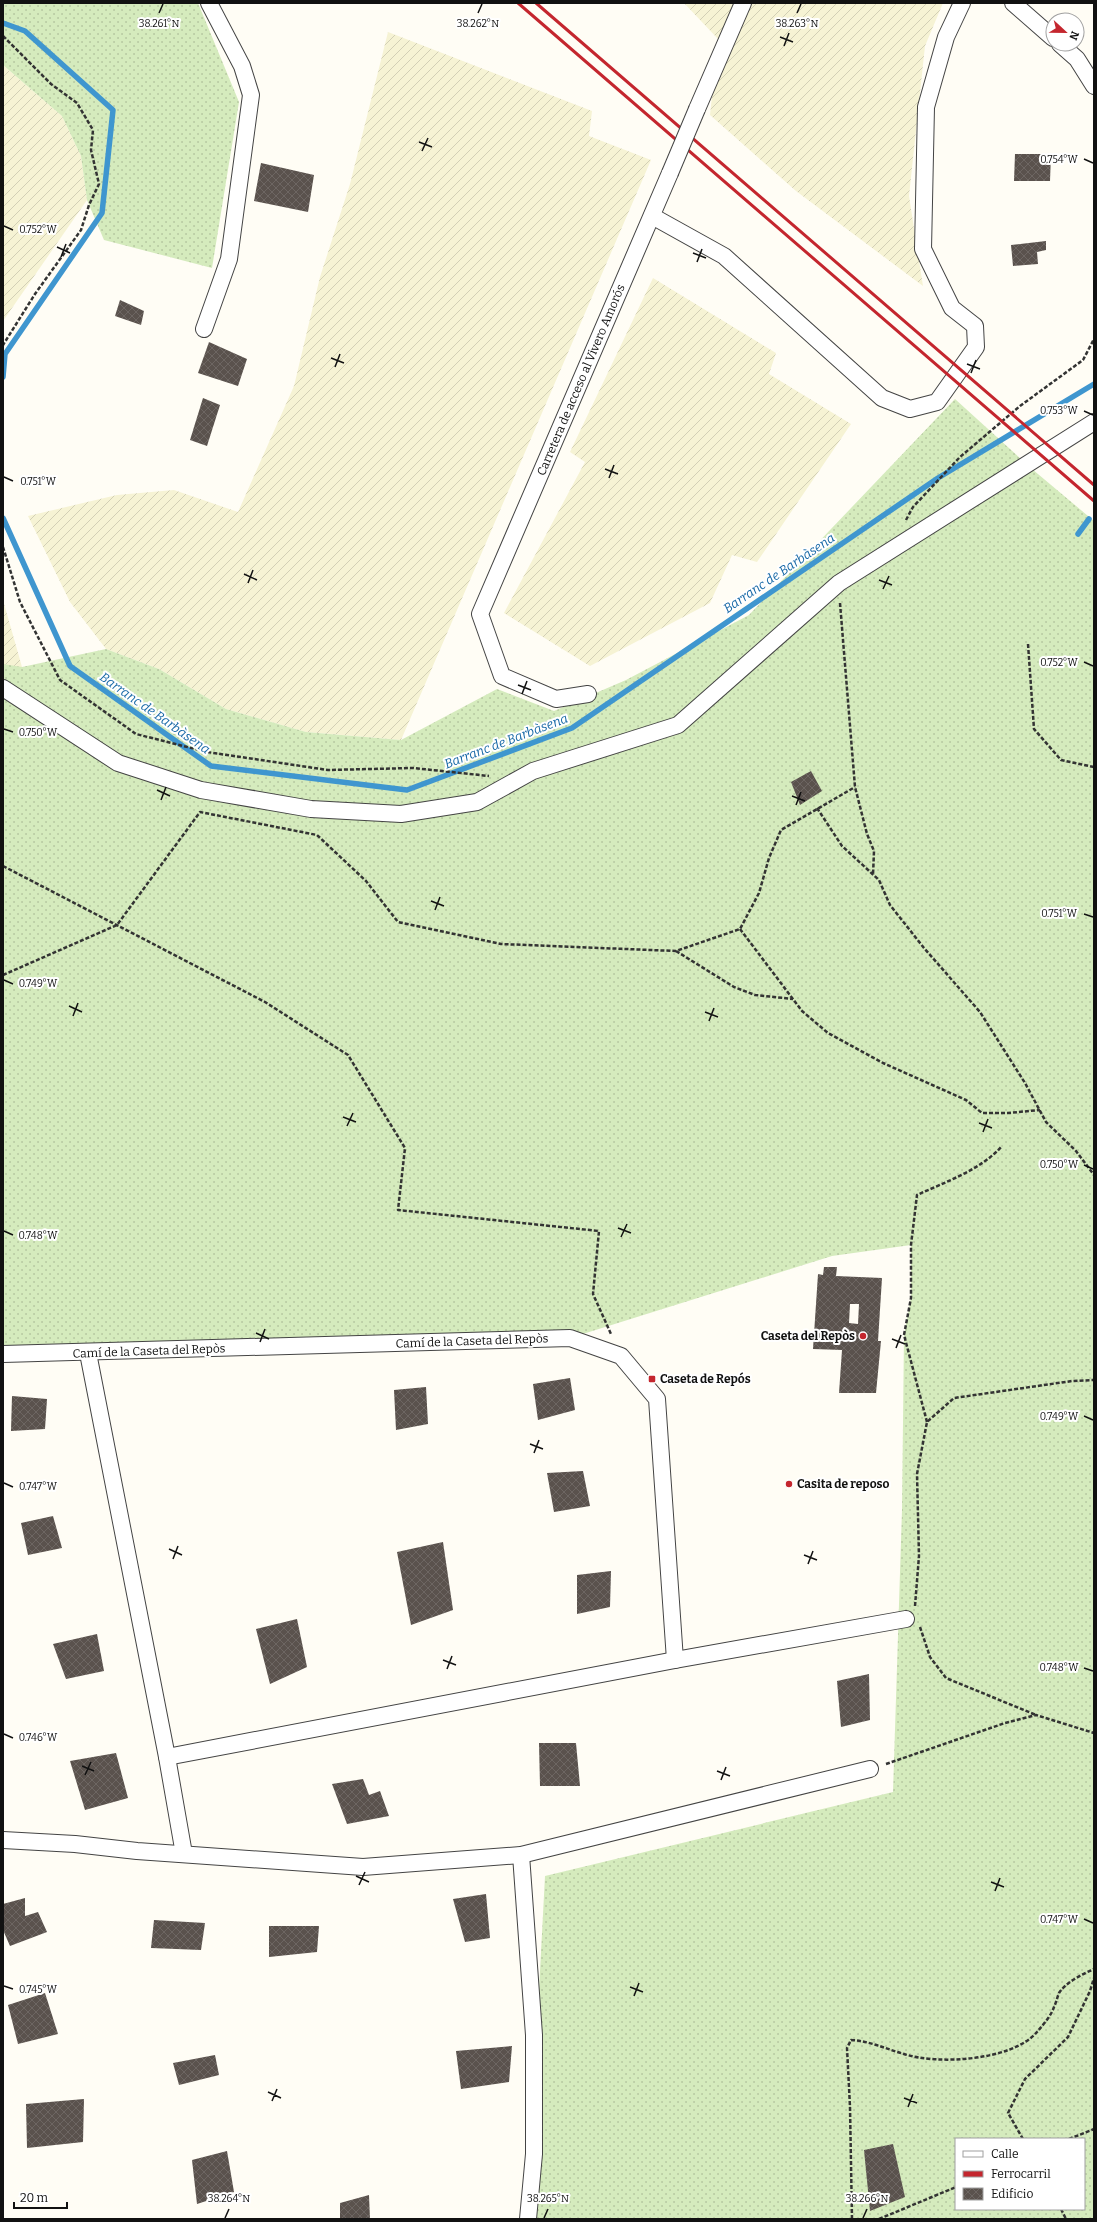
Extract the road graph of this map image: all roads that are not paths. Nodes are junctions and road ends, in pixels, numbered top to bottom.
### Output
1 (209, 3) edge
2 (743, 3) edge
3 (962, 3) edge
4 (1013, 3) edge
5 (1045, 31) edge
6 (1069, 52) edge
7 (1094, 86) edge
8 (652, 216) junction
9 (204, 329) dead end
10 (1094, 422) edge
11 (3, 688) edge
12 (588, 694) dead end
13 (88, 1353) junction
14 (3, 1354) edge
15 (910, 1615) road end
16 (675, 1660) junction
17 (167, 1757) junction
18 (870, 1769) road end
19 (3, 1840) edge
20 (184, 1854) junction
21 (521, 1855) junction
22 (528, 2219) edge

1 - 9 street
2 - 8 street, Carretera de acceso al Vivero Amorós, bridge
3 - 8 street
4 - 5 street
6 - 7 street
8 - 12 street, Carretera de acceso al Vivero Amorós
10 - 11 street
13 - 14 street, Camí de la Caseta del Repòs
13 - 16 street, Camí de la Caseta del Repòs
13 - 17 street
15 - 16 street
16 - 17 street
17 - 20 street
18 - 21 street
19 - 20 street
20 - 21 street
21 - 22 street

